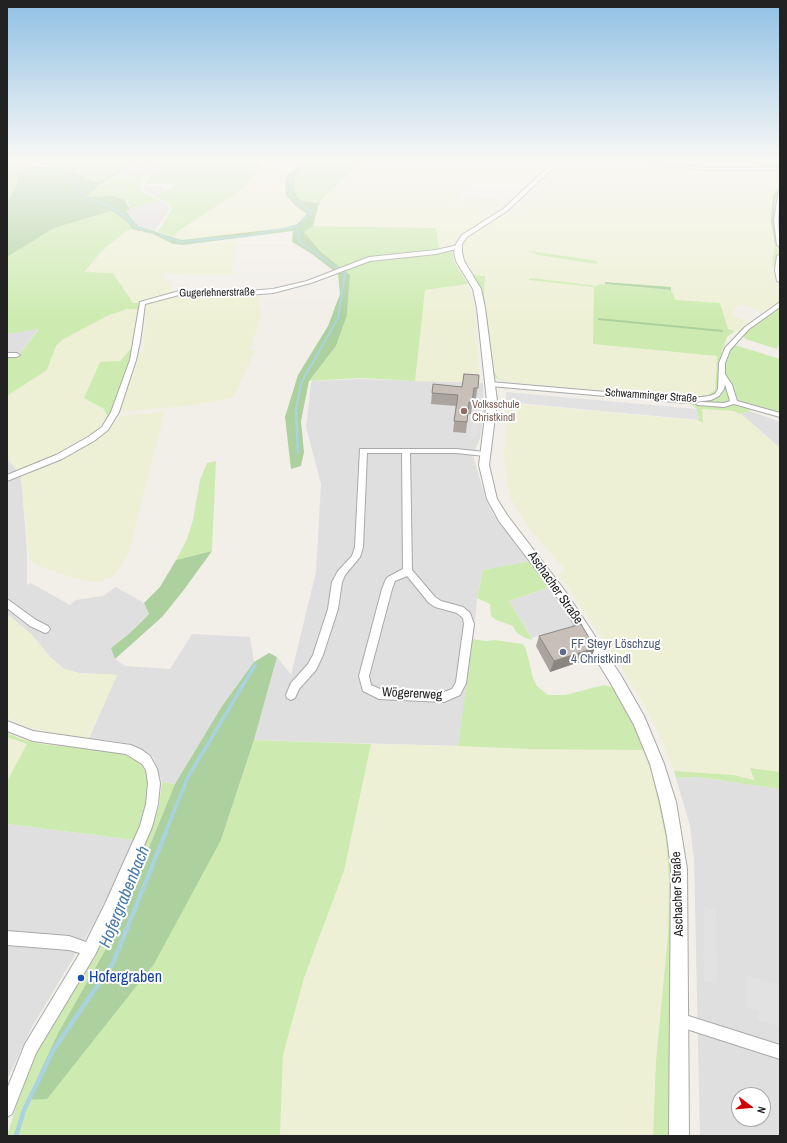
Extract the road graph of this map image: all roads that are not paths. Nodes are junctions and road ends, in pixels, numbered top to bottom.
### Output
1 (503, 212) edge
2 (776, 212) edge
3 (780, 245) edge
4 (458, 247) junction
5 (780, 256) edge
6 (780, 281) edge
7 (780, 304) edge
8 (7, 355) edge
9 (17, 355) dead end
10 (722, 373) junction
11 (490, 384) junction
12 (687, 401) junction
13 (734, 402) junction
14 (780, 415) edge
15 (406, 451) junction
16 (485, 454) junction
17 (7, 478) edge
18 (408, 571) junction
19 (7, 603) edge
20 (45, 629) dead end
21 (291, 695) dead end
22 (7, 726) edge
23 (7, 938) edge
24 (90, 950) junction
25 (679, 1020) junction
26 (780, 1052) edge
27 (7, 1109) edge
28 (678, 1136) edge

1 - 4 street
2 - 3 street
4 - 11 street, Aschacher Straße
4 - 17 street, Gugerlehnerstraße
5 - 6 street
7 - 10 street, Schwamminger Straße
8 - 9 street
10 - 12 street, Schwamminger Straße
10 - 13 street
11 - 12 street, Schwamminger Straße
11 - 16 street, Aschacher Straße
12 - 13 street
13 - 14 street
15 - 16 street
15 - 18 street
15 - 21 street
16 - 25 street, Aschacher Straße
18 - 18 street, Wögererweg
19 - 20 street
22 - 24 street
23 - 24 street
24 - 27 street
25 - 26 street
25 - 28 street, Aschacher Straße

